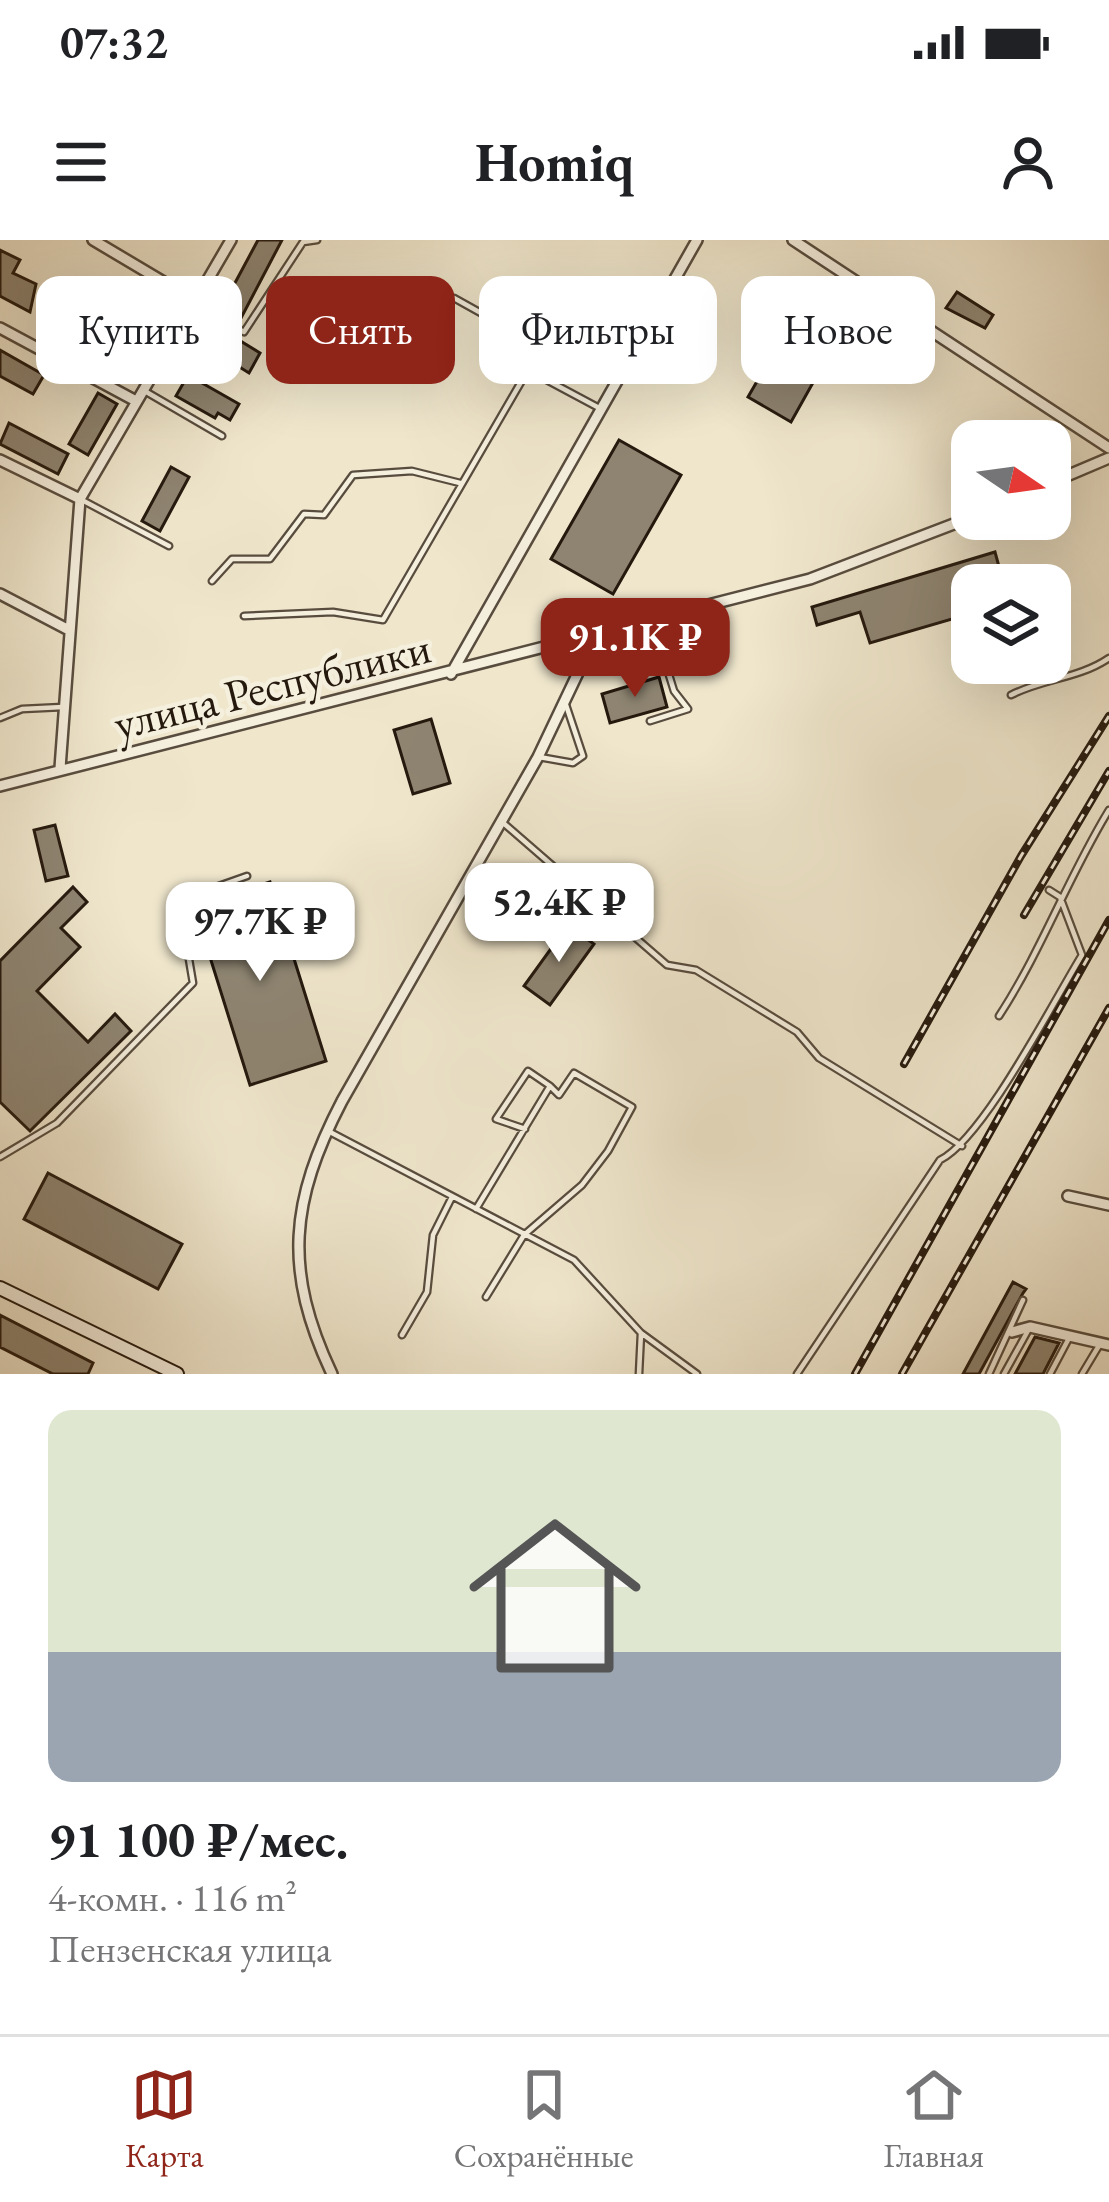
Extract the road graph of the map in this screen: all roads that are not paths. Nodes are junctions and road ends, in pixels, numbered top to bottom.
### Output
1 (93, 240) edge
2 (231, 240) edge
3 (317, 240) edge
4 (697, 240) edge
5 (793, 240) edge
6 (151, 276) edge
7 (209, 276) edge
8 (0, 328) edge
9 (242, 331) edge
10 (146, 384) edge
11 (520, 384) edge
12 (554, 384) edge
13 (143, 390) junction
14 (136, 401) junction
15 (601, 409) junction
16 (222, 436) dead end
17 (1109, 448) edge
18 (1109, 458) edge
19 (0, 460) edge
20 (1071, 475) edge
21 (460, 483) junction
22 (80, 499) junction
23 (951, 526) edge
24 (169, 546) dead end
25 (212, 580) dead end
26 (0, 593) edge
27 (244, 616) dead end
28 (652, 620) junction
29 (67, 629) junction
30 (596, 635) junction
31 (1109, 658) edge
32 (450, 675) junction
33 (1011, 695) dead end
34 (566, 705) junction
35 (63, 707) junction
36 (0, 718) edge
37 (650, 721) dead end
38 (538, 757) junction
39 (60, 768) junction
40 (0, 786) edge
41 (1109, 810) edge
42 (501, 820) junction
43 (247, 877) dead end
44 (1049, 890) dead end
45 (1060, 897) junction
46 (999, 1016) dead end
47 (550, 1086) junction
48 (525, 1129) junction
49 (327, 1130) junction
50 (962, 1146) junction
51 (0, 1157) edge
52 (1068, 1196) dead end
53 (452, 1197) junction
54 (1109, 1205) edge
55 (476, 1209) junction
56 (524, 1235) junction
57 (0, 1288) edge
58 (485, 1297) dead end
59 (1022, 1300) dead end
60 (1030, 1328) junction
61 (1012, 1332) junction
62 (641, 1333) junction
63 (402, 1335) dead end
64 (1071, 1335) junction
65 (1105, 1345) edge
66 (177, 1374) edge
67 (332, 1374) edge
68 (639, 1374) edge
69 (697, 1374) edge
70 (797, 1374) edge
71 (989, 1374) edge
72 (1004, 1374) edge
73 (1050, 1374) edge
74 (1082, 1374) edge

1 - 6 street
2 - 7 street
3 - 9 lane
4 - 15 street
5 - 17 street
8 - 14 street
10 - 13 street
11 - 21 lane
12 - 15 lane
13 - 14 street
13 - 16 lane
14 - 22 street
15 - 32 street
18 - 20 street
19 - 22 street
21 - 25 lane
21 - 27 lane
22 - 24 lane
22 - 29 street
23 - 28 street, улица Республики
26 - 29 street
28 - 30 street, улица Республики
28 - 37 lane
29 - 35 street
30 - 32 street, улица Республики
30 - 34 street
31 - 33 lane
32 - 39 street, улица Республики
34 - 38 street
34 - 38 lane
35 - 36 lane
35 - 39 street
38 - 42 street
39 - 40 street, улица Республики
41 - 45 lane
42 - 49 street
42 - 50 lane
43 - 51 lane
44 - 45 lane
45 - 46 lane
45 - 50 lane
47 - 48 lane
47 - 48 lane
47 - 56 lane
48 - 55 lane
49 - 53 lane
49 - 67 street
50 - 70 lane
52 - 54 street
53 - 55 lane
53 - 63 lane
55 - 56 lane
56 - 58 lane
56 - 62 lane
57 - 66 street
59 - 61 lane
60 - 61 street
60 - 64 street
60 - 72 lane
61 - 71 lane
62 - 68 lane
62 - 69 lane
64 - 65 street
64 - 73 lane
65 - 74 lane

